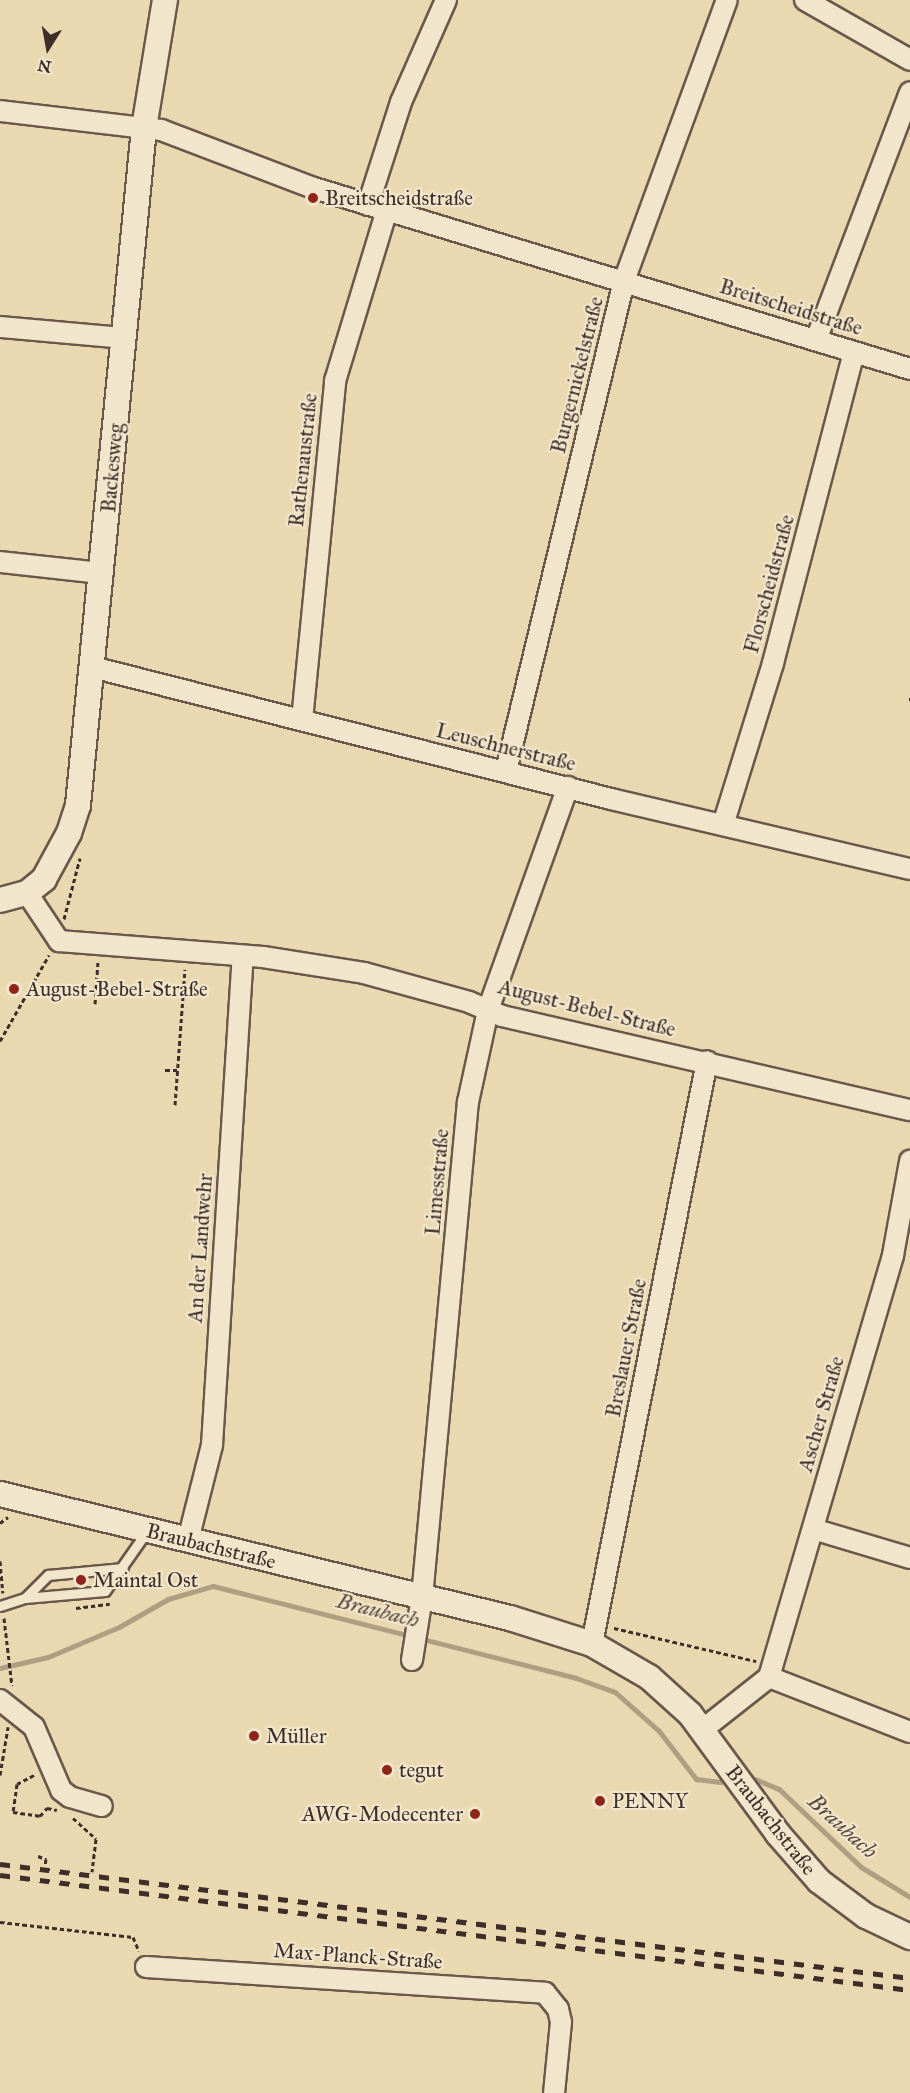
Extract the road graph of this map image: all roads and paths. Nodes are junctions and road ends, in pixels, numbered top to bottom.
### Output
1 (165, 0) edge
2 (446, 0) edge
3 (727, 0) edge
4 (805, 0) edge
5 (910, 60) edge
6 (910, 92) edge
7 (0, 111) edge
8 (144, 128) junction
9 (368, 205) junction
10 (387, 210) junction
11 (624, 280) junction
12 (0, 327) edge
13 (124, 338) junction
14 (816, 340) junction
15 (854, 352) junction
16 (910, 369) edge
17 (0, 562) edge
18 (102, 573) junction
19 (92, 667) junction
20 (302, 720) junction
21 (506, 771) junction
22 (568, 787) junction
23 (723, 825) junction
24 (82, 851) dead end
25 (910, 869) edge
26 (27, 893) junction
27 (0, 900) edge
28 (59, 941) junction
29 (99, 945) junction
30 (186, 950) junction
31 (243, 956) junction
32 (94, 1004) dead end
33 (488, 1010) junction
34 (0, 1041) edge
35 (707, 1061) junction
36 (165, 1070) dead end
37 (177, 1070) junction
38 (175, 1105) dead end
39 (910, 1110) edge
40 (910, 1161) edge
41 (905, 1230) edge
42 (0, 1494) edge
43 (813, 1529) junction
44 (147, 1530) junction
45 (188, 1540) junction
46 (910, 1558) edge
47 (0, 1561) edge
48 (123, 1568) junction
49 (422, 1596) junction
50 (25, 1598) junction
51 (2, 1606) edge
52 (594, 1634) junction
53 (412, 1660) dead end
54 (771, 1671) junction
55 (11, 1675) dead end
56 (0, 1700) edge
57 (702, 1730) junction
58 (910, 1732) edge
59 (6, 1735) dead end
60 (50, 1767) junction
61 (0, 1776) edge
62 (102, 1806) dead end
63 (38, 1856) dead end
64 (45, 1866) dead end
65 (92, 1872) dead end
66 (0, 1922) edge
67 (910, 1937) edge
68 (146, 1967) joint
69 (554, 2093) edge

1 - 8 street, Backesweg
2 - 9 street
3 - 11 street, Burgernickelstraße
4 - 5 street
6 - 14 street
7 - 8 street, Breitscheidstraße
8 - 9 street, Breitscheidstraße
8 - 13 street, Backesweg
9 - 10 street, Breitscheidstraße
10 - 11 street, Breitscheidstraße
10 - 20 street, Rathenaustraße
11 - 14 street, Breitscheidstraße
11 - 21 street, Burgernickelstraße
12 - 13 street
13 - 18 street, Backesweg
14 - 15 street, Breitscheidstraße
15 - 16 street, Breitscheidstraße
15 - 23 street, Florscheidstraße
17 - 18 street
18 - 19 street, Backesweg
19 - 20 street, Leuschnerstraße
19 - 26 street, Backesweg
20 - 21 street, Leuschnerstraße
21 - 22 street, Leuschnerstraße
22 - 23 street, Leuschnerstraße
22 - 33 street, Limesstraße
23 - 25 street, Leuschnerstraße
24 - 28 path
26 - 27 street
26 - 28 street
28 - 29 street, August-Bebel-Straße
28 - 34 path
29 - 30 street, August-Bebel-Straße
29 - 32 path
30 - 31 street, August-Bebel-Straße
30 - 37 path
31 - 33 street, August-Bebel-Straße
31 - 45 street, An der Landwehr
33 - 35 street, August-Bebel-Straße
33 - 49 street, Limesstraße
35 - 39 street, August-Bebel-Straße
35 - 52 street, Breslauer Straße
36 - 37 path
37 - 38 path
40 - 41 street, Ascher Straße
41 - 43 street, Ascher Straße
42 - 44 street, Braubachstraße
43 - 46 street
43 - 54 street, Ascher Straße
44 - 45 street, Braubachstraße
44 - 48 lane
45 - 49 street, Braubachstraße
47 - 51 path
48 - 50 lane
48 - 50 lane
49 - 52 street, Braubachstraße
49 - 53 street
50 - 51 lane
51 - 55 path
52 - 54 path
52 - 57 street, Braubachstraße
54 - 57 street
54 - 58 street
56 - 60 street
57 - 67 street, Braubachstraße
59 - 61 path
60 - 62 street
60 - 65 path
63 - 64 path
66 - 68 path
68 - 69 street, Max-Planck-Straße

